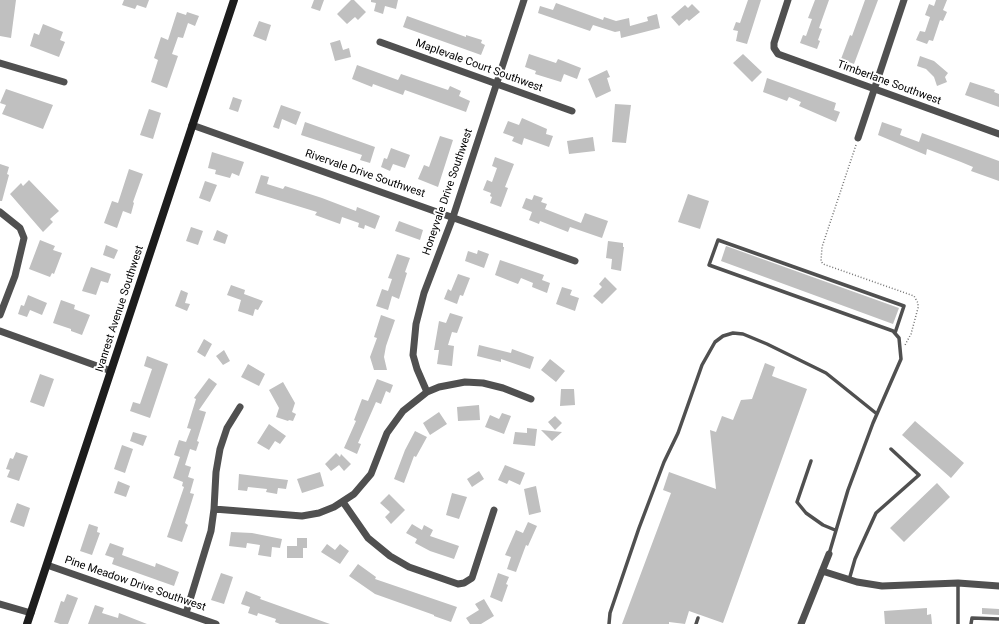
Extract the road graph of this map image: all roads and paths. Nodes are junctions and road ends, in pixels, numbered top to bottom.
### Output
1 (234, 0) edge
2 (524, 0) edge
3 (788, 0) edge
4 (904, 0) edge
5 (380, 42) dead end
6 (0, 63) edge
7 (64, 82) dead end
8 (496, 84) junction
9 (874, 90) junction
10 (572, 111) dead end
11 (192, 125) junction
12 (999, 134) edge
13 (858, 138) joint
14 (0, 212) edge
15 (453, 217) junction
16 (575, 261) dead end
17 (0, 315) edge
18 (0, 331) edge
19 (895, 333) junction
20 (901, 348) junction
21 (111, 371) junction
22 (427, 392) junction
23 (531, 399) dead end
24 (240, 407) dead end
25 (877, 414) junction
26 (891, 449) dead end
27 (811, 461) dead end
28 (343, 502) junction
29 (214, 509) junction
30 (494, 510) dead end
31 (835, 530) junction
32 (829, 554) joint
33 (47, 565) junction
34 (822, 571) junction
35 (849, 580) junction
36 (958, 583) junction
37 (999, 586) edge
38 (0, 604) edge
39 (31, 613) junction
40 (186, 613) junction
41 (698, 618) dead end
42 (999, 619) edge
43 (27, 624) edge
44 (216, 624) edge
45 (609, 624) edge
46 (696, 624) edge
47 (801, 624) edge
48 (958, 624) edge
49 (972, 624) edge

1 - 11 street, Ivanrest Avenue Southwest
2 - 8 street, Honeyvale Drive Southwest
3 - 9 street, Timberlane Southwest
4 - 9 street
5 - 8 street, Maplevale Court Southwest
6 - 7 street
8 - 10 street, Maplevale Court Southwest
8 - 15 street, Honeyvale Drive Southwest
9 - 12 street, Timberlane Southwest
9 - 13 street
11 - 15 street, Rivervale Drive Southwest
11 - 21 street, Ivanrest Avenue Southwest
13 - 20 path
14 - 17 street
15 - 16 street, Rivervale Drive Southwest
15 - 22 street, Honeyvale Drive Southwest
18 - 21 street
19 - 19 lane
19 - 20 lane
20 - 25 lane
21 - 33 street, Ivanrest Avenue Southwest
22 - 23 street
22 - 28 street
24 - 29 street
25 - 31 lane
25 - 45 lane
26 - 35 lane
27 - 31 lane
28 - 29 street
28 - 30 street
29 - 40 street
31 - 32 lane
32 - 34 street
33 - 39 street, Ivanrest Avenue Southwest
33 - 40 street, Pine Meadow Drive Southwest
34 - 35 street
34 - 47 street
35 - 36 street
36 - 37 street
36 - 48 lane
38 - 39 street
39 - 43 street, Ivanrest Avenue Southwest
40 - 44 street, Pine Meadow Drive Southwest
41 - 46 lane
42 - 49 lane

